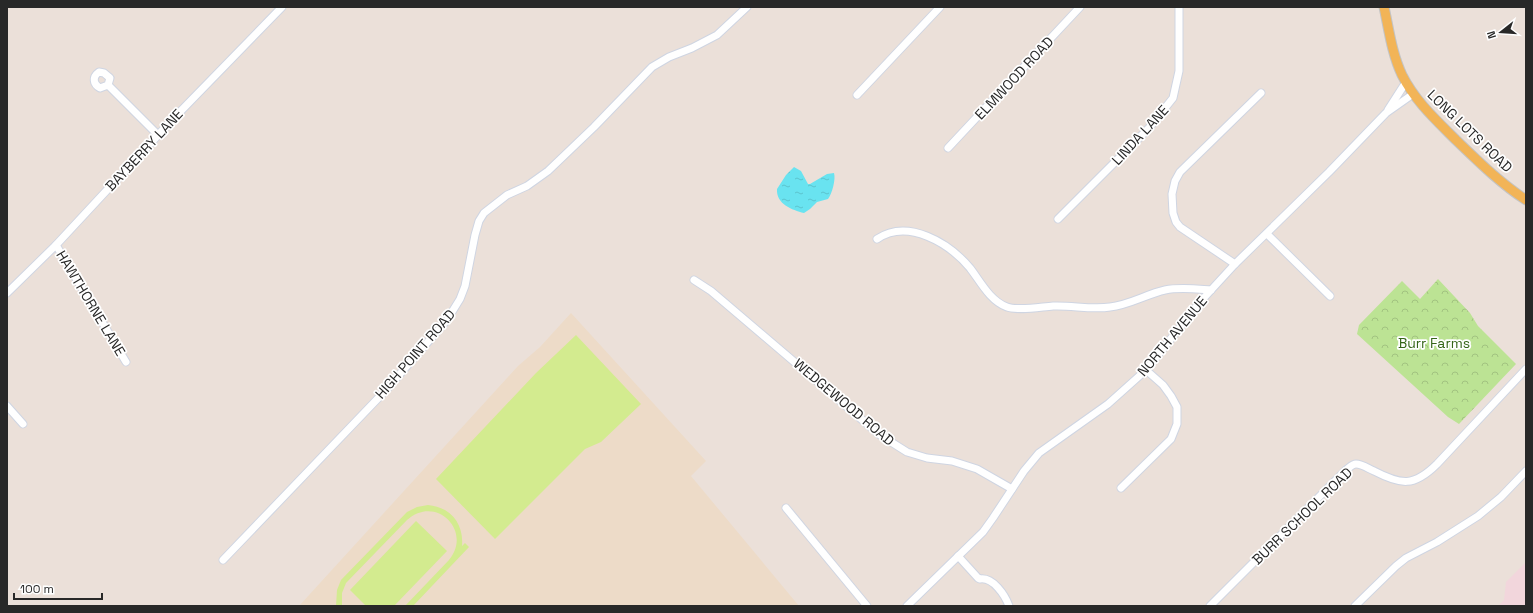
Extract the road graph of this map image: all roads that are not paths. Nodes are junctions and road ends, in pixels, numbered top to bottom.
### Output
1 (282, 7) edge
2 (747, 7) edge
3 (940, 7) edge
4 (1080, 7) edge
5 (1179, 7) edge
6 (1384, 7) edge
7 (1406, 82) junction
8 (108, 85) dead end
9 (1260, 93) dead end
10 (1413, 94) junction
11 (857, 96) dead end
12 (1386, 113) junction
13 (158, 135) junction
14 (948, 148) dead end
15 (1526, 200) edge
16 (1058, 219) dead end
17 (1266, 234) junction
18 (877, 239) dead end
19 (56, 245) junction
20 (1235, 264) junction
21 (694, 280) dead end
22 (1211, 290) junction
23 (7, 293) edge
24 (1330, 296) dead end
25 (126, 362) dead end
26 (1526, 369) edge
27 (1146, 370) junction
28 (7, 406) edge
29 (23, 424) dead end
30 (1526, 471) edge
31 (1121, 488) dead end
32 (1012, 489) junction
33 (786, 508) dead end
34 (958, 556) junction
35 (223, 560) dead end
36 (867, 606) edge
37 (907, 606) edge
38 (1009, 606) edge
39 (1210, 606) edge
40 (1355, 606) edge

1 - 13 street, BAYBERRY LANE
2 - 35 street, HIGH POINT ROAD
3 - 11 street
4 - 14 street, ELMWOOD ROAD
5 - 16 street, LINDA LANE
6 - 7 main road, LONG LOTS ROAD
7 - 10 main road, LONG LOTS ROAD
7 - 12 street, NORTH AVENUE
8 - 13 street
9 - 20 street
10 - 12 street, NORTH AVENUE
10 - 15 main road, LONG LOTS ROAD
12 - 17 street, NORTH AVENUE
13 - 19 street, BAYBERRY LANE
17 - 20 street, NORTH AVENUE
17 - 24 street
18 - 22 street
19 - 23 street, BAYBERRY LANE
19 - 25 street, HAWTHORNE LANE
20 - 22 street, NORTH AVENUE
21 - 32 street, WEDGEWOOD ROAD
22 - 27 street, NORTH AVENUE
26 - 39 street, BURR SCHOOL ROAD
27 - 31 street
27 - 32 street, NORTH AVENUE
28 - 29 street
30 - 40 street
32 - 34 street, NORTH AVENUE
33 - 36 street
34 - 37 street, NORTH AVENUE
34 - 38 street

